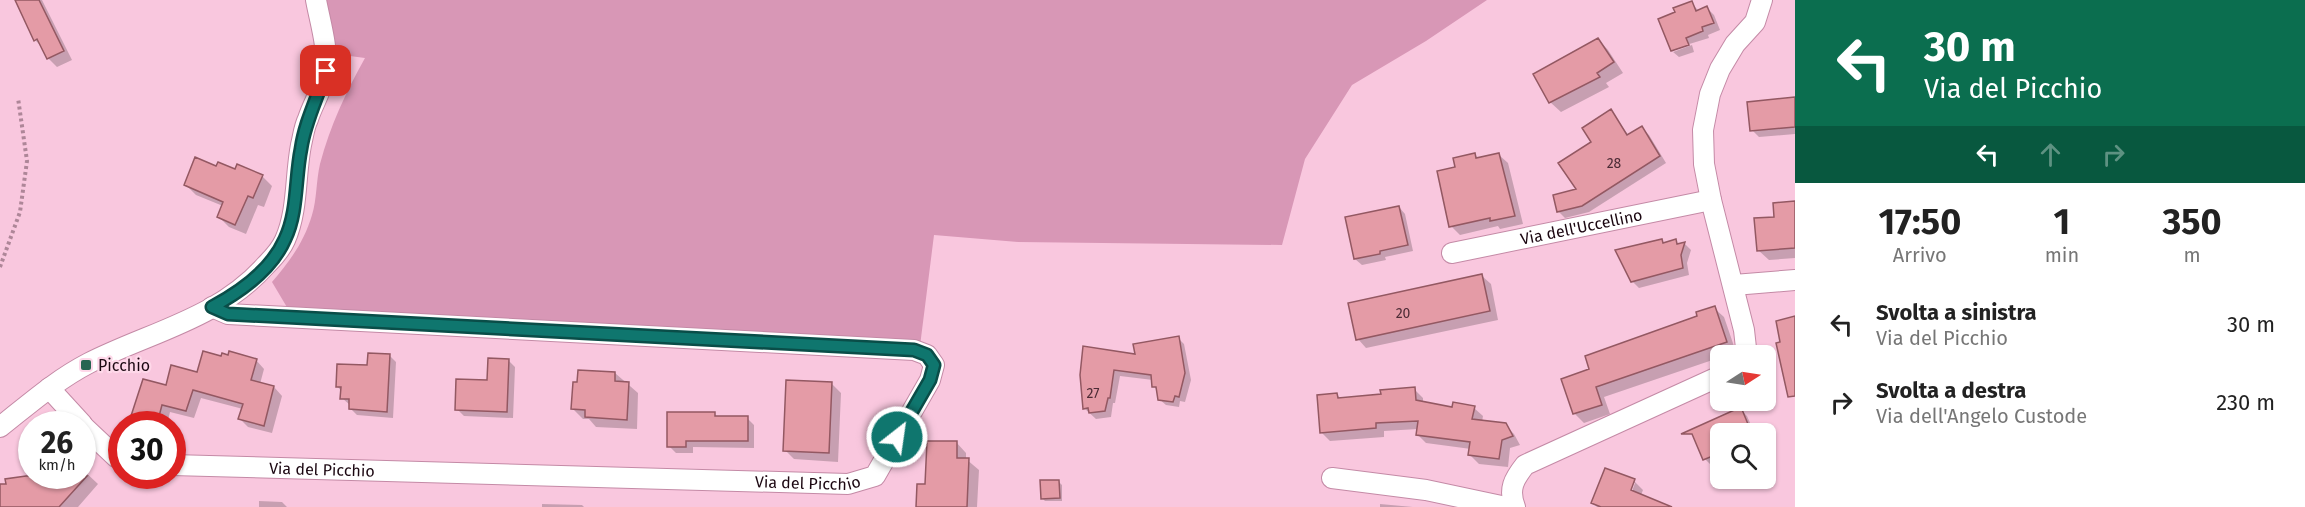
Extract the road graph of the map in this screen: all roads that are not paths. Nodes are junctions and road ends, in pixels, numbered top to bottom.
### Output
1 (316, 0) edge
2 (1762, 0) edge
3 (1711, 200) junction
4 (1452, 253) dead end
5 (1795, 280) edge
6 (1734, 285) junction
7 (212, 307) junction
8 (1745, 345) edge
9 (1710, 381) edge
10 (50, 388) junction
11 (70, 411) edge
12 (0, 428) edge
13 (96, 439) edge
14 (108, 450) edge
15 (186, 465) edge
16 (1332, 478) dead end
17 (1506, 507) edge
18 (1515, 507) edge

1 - 7 street
2 - 3 street
3 - 4 street, Via dell'Uccellino
3 - 6 street
5 - 6 street
6 - 8 street
7 - 10 street
7 - 15 street, Via del Picchio
9 - 18 street
10 - 11 street
10 - 12 street
13 - 14 street
16 - 17 street

